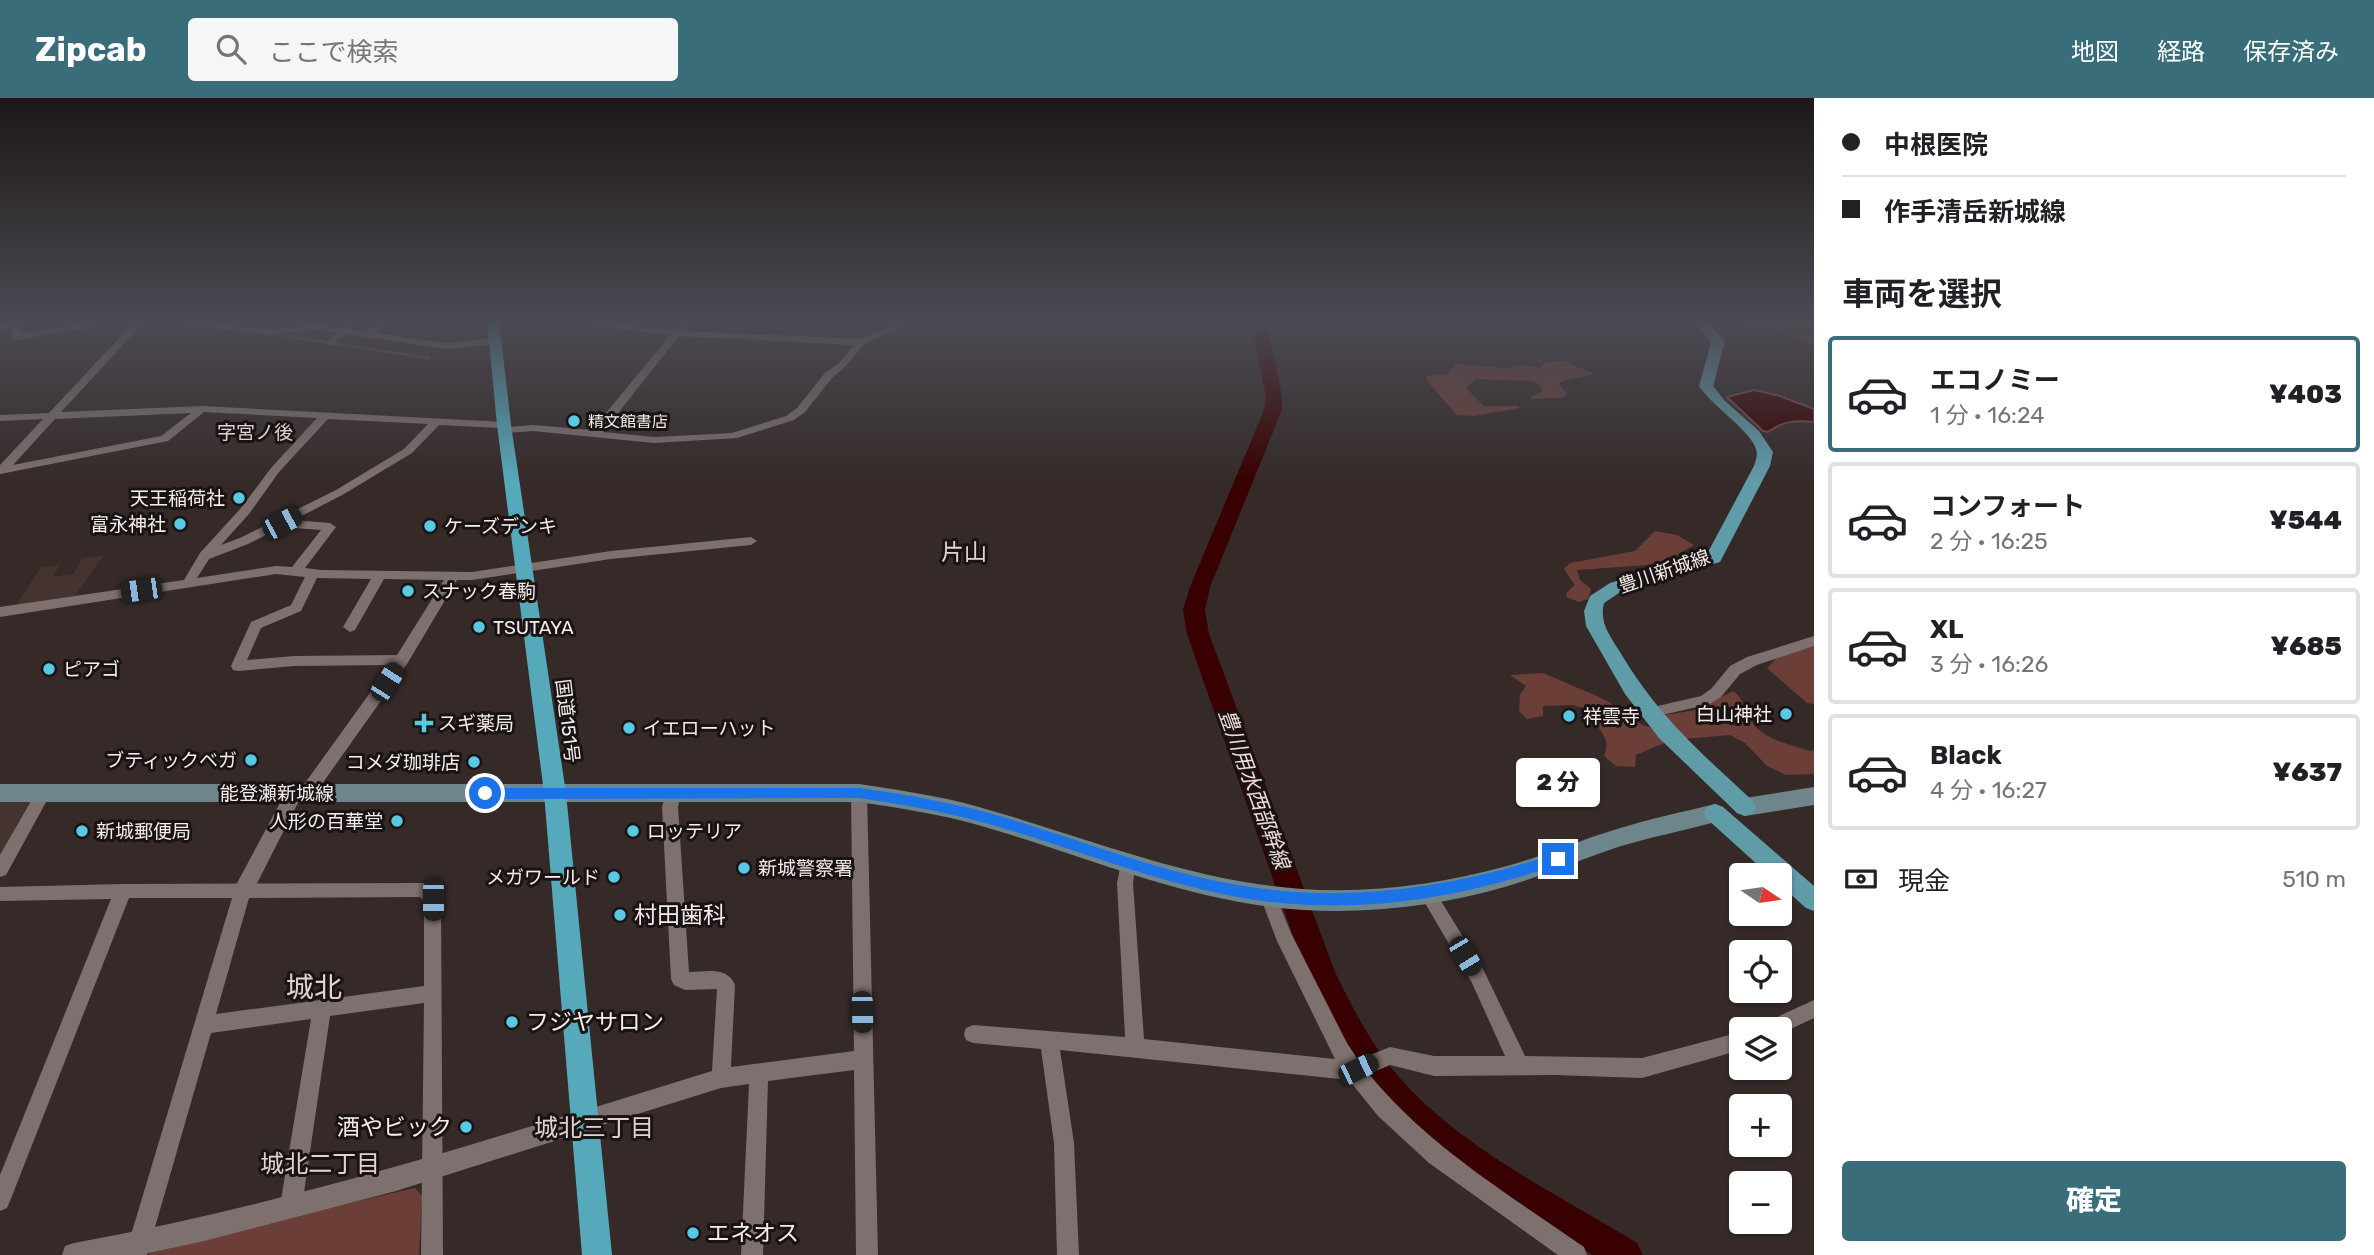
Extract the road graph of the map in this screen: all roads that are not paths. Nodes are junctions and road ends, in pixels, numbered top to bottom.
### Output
1 (91, 374) edge
2 (499, 374) edge
3 (643, 374) edge
4 (830, 374) edge
5 (1709, 374) edge
6 (202, 409) junction
7 (52, 416) junction
8 (325, 416) junction
9 (0, 418) edge
10 (435, 423) junction
11 (505, 428) junction
12 (595, 434) junction
13 (1, 471) edge
14 (282, 523) junction
15 (751, 541) dead end
16 (204, 556) junction
17 (525, 567) junction
18 (296, 571) junction
19 (313, 573) junction
20 (380, 575) junction
21 (453, 576) junction
22 (188, 583) junction
23 (0, 612) edge
24 (350, 627) dead end
25 (1814, 641) edge
26 (402, 660) junction
27 (1649, 713) junction
28 (0, 793) edge
29 (43, 793) junction
30 (555, 793) junction
31 (859, 793) junction
32 (300, 794) junction
33 (673, 794) junction
34 (1814, 796) edge
35 (1745, 807) junction
36 (1715, 813) junction
37 (1128, 863) junction
38 (0, 870) edge
39 (123, 891) junction
40 (243, 891) junction
41 (1427, 893) junction
42 (0, 894) edge
43 (1272, 897) junction
44 (1814, 901) edge
45 (434, 993) junction
46 (1814, 1009) edge
47 (322, 1010) junction
48 (1792, 1019) edge
49 (205, 1025) junction
50 (973, 1034) dead end
51 (1049, 1040) junction
52 (1729, 1044) edge
53 (1135, 1047) junction
54 (863, 1059) junction
55 (1518, 1065) junction
56 (1356, 1070) junction
57 (760, 1073) junction
58 (721, 1077) junction
59 (586, 1119) junction
60 (433, 1170) junction
61 (0, 1200) edge
62 (291, 1206) junction
63 (138, 1249) edge
64 (74, 1255) edge
65 (432, 1255) edge
66 (597, 1255) edge
67 (752, 1255) edge
68 (867, 1255) edge
69 (1068, 1255) edge
70 (1576, 1255) edge

1 - 7 street
2 - 11 highway, 国道151号
3 - 12 street
4 - 12 street
5 - 27 main road, 豊川新城線
6 - 7 street
6 - 8 street
6 - 13 street
7 - 9 street
7 - 13 street
8 - 10 street
8 - 16 street
10 - 11 street
10 - 14 street
11 - 12 street
11 - 17 highway, 国道151号
14 - 16 street
14 - 18 street
15 - 17 street
16 - 22 street
17 - 21 street
17 - 30 highway, 国道151号
18 - 19 street
18 - 22 street
19 - 20 street
19 - 26 street
20 - 21 street
20 - 24 street
21 - 26 street
22 - 23 street
25 - 27 street
26 - 32 street
27 - 35 main road, 豊川新城線
28 - 29 main road, 能登瀬新城線
29 - 32 main road, 能登瀬新城線
29 - 38 street
30 - 32 main road, 能登瀬新城線
30 - 33 main road, 能登瀬新城線
30 - 59 highway, 国道151号
31 - 33 main road, 能登瀬新城線
31 - 37 main road, 能登瀬新城線
31 - 54 street
32 - 40 street
33 - 58 street
34 - 35 main road
35 - 36 main road
36 - 41 main road, 能登瀬新城線
36 - 44 main road
37 - 43 main road, 能登瀬新城線
37 - 53 street
39 - 40 street
39 - 42 street
39 - 61 street
40 - 45 street
40 - 49 street
41 - 43 main road, 能登瀬新城線
41 - 55 street
43 - 56 street
45 - 47 street
45 - 60 street
46 - 48 street
47 - 49 street
47 - 62 street
49 - 63 street
50 - 51 street
51 - 53 street
51 - 69 street
52 - 55 street
53 - 56 street
54 - 57 street
54 - 68 street
55 - 56 street
56 - 70 street
57 - 58 street
57 - 67 street
58 - 59 street
59 - 60 street
59 - 66 highway, 国道151号
60 - 62 street
60 - 65 street
62 - 63 street
63 - 64 street

